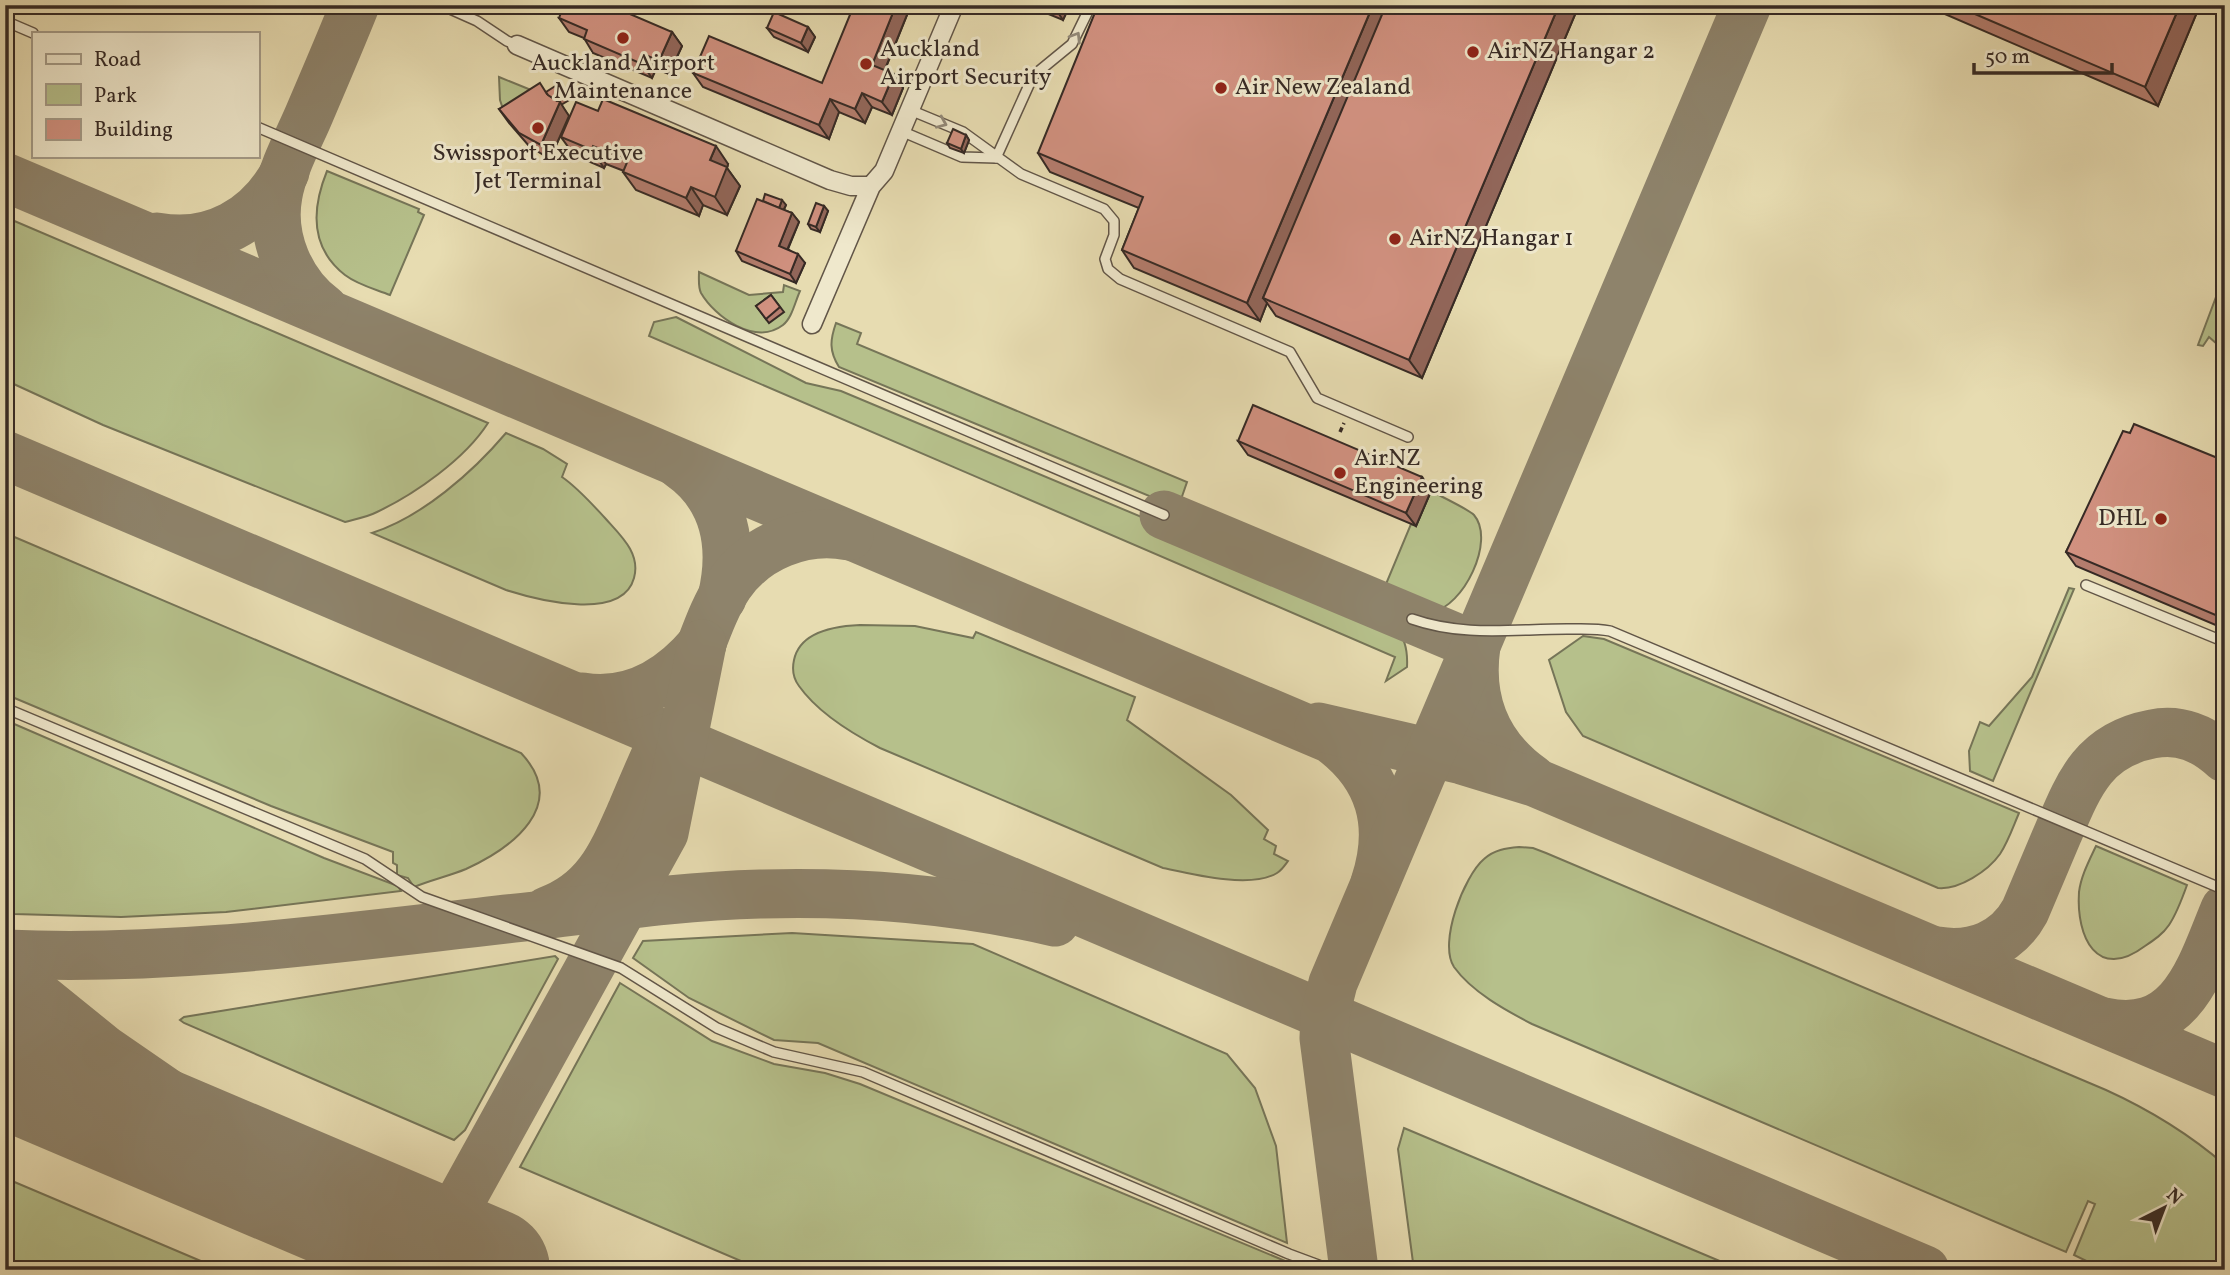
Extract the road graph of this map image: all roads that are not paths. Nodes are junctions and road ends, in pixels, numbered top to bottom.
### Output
1 (441, 5) edge
2 (954, 5) edge
3 (1091, 5) edge
4 (5, 22) edge
5 (32, 33) edge
6 (517, 45) joint
7 (910, 110) junction
8 (259, 128) edge
9 (901, 131) junction
10 (996, 158) junction
11 (871, 186) junction
12 (812, 324) dead end
13 (1408, 436) dead end
14 (1164, 515) dead end
15 (2086, 585) dead end
16 (1412, 619) dead end
17 (2225, 642) edge
18 (5, 708) edge
19 (2225, 890) edge
20 (1332, 1270) edge

1 - 6 lane
2 - 7 street
10 -> 3 lane
4 - 5 lane
6 - 11 street
7 - 9 street
7 -> 10 lane
8 - 14 lane
9 - 10 lane
9 - 11 street
10 - 13 lane
11 - 12 street
15 - 17 lane
16 - 19 lane
18 - 20 lane

